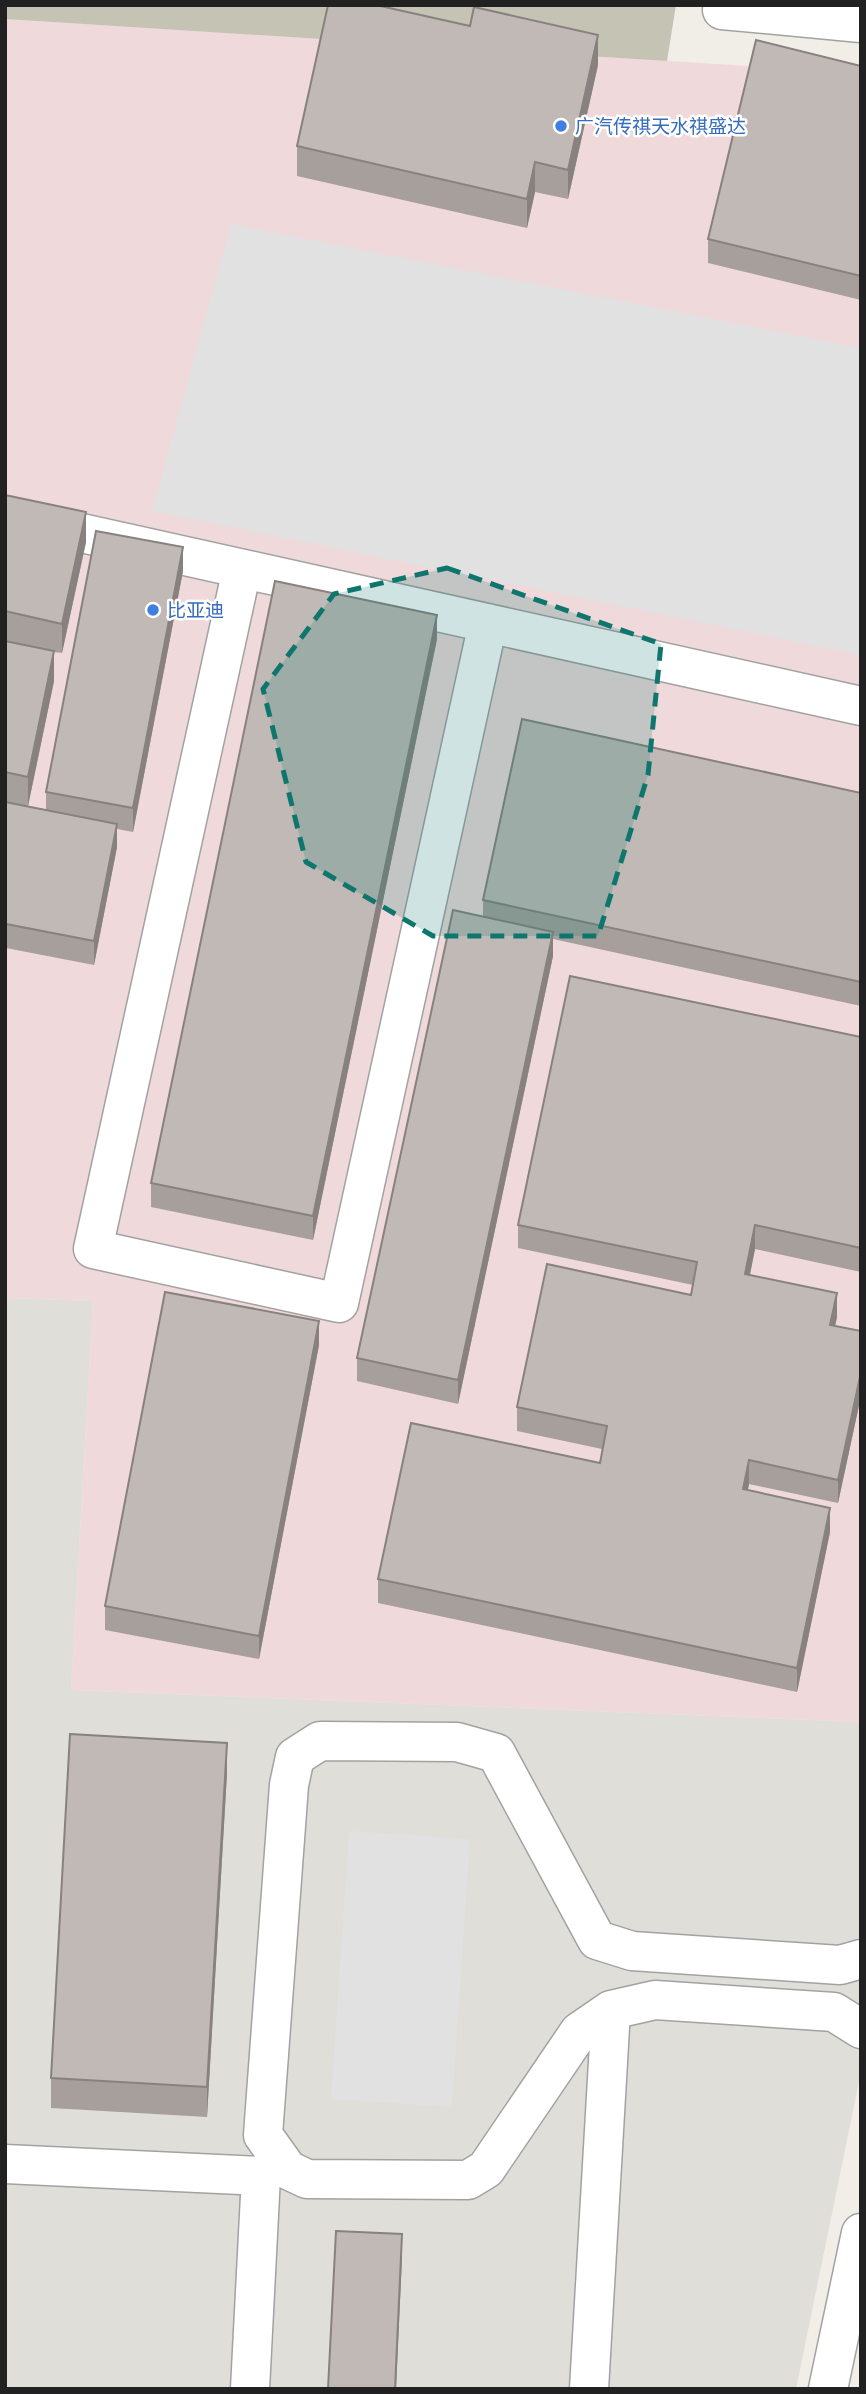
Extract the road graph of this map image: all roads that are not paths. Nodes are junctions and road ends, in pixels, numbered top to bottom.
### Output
1 (722, 10) dead end
2 (861, 23) edge
3 (5, 516) edge
4 (242, 569) junction
5 (488, 623) junction
6 (861, 706) edge
7 (861, 1959) edge
8 (611, 2010) junction
9 (861, 2029) edge
10 (263, 2135) junction
11 (5, 2164) edge
12 (261, 2176) junction
13 (307, 2179) junction
14 (861, 2233) edge
15 (250, 2389) edge
16 (589, 2389) edge
17 (828, 2389) edge

1 - 2 lane
3 - 4 lane
4 - 5 lane
4 - 5 lane
5 - 6 lane
7 - 10 lane
8 - 9 lane
8 - 13 lane
8 - 16 lane
10 - 12 lane
10 - 13 lane
11 - 12 lane
12 - 13 lane
12 - 15 lane
14 - 17 lane

